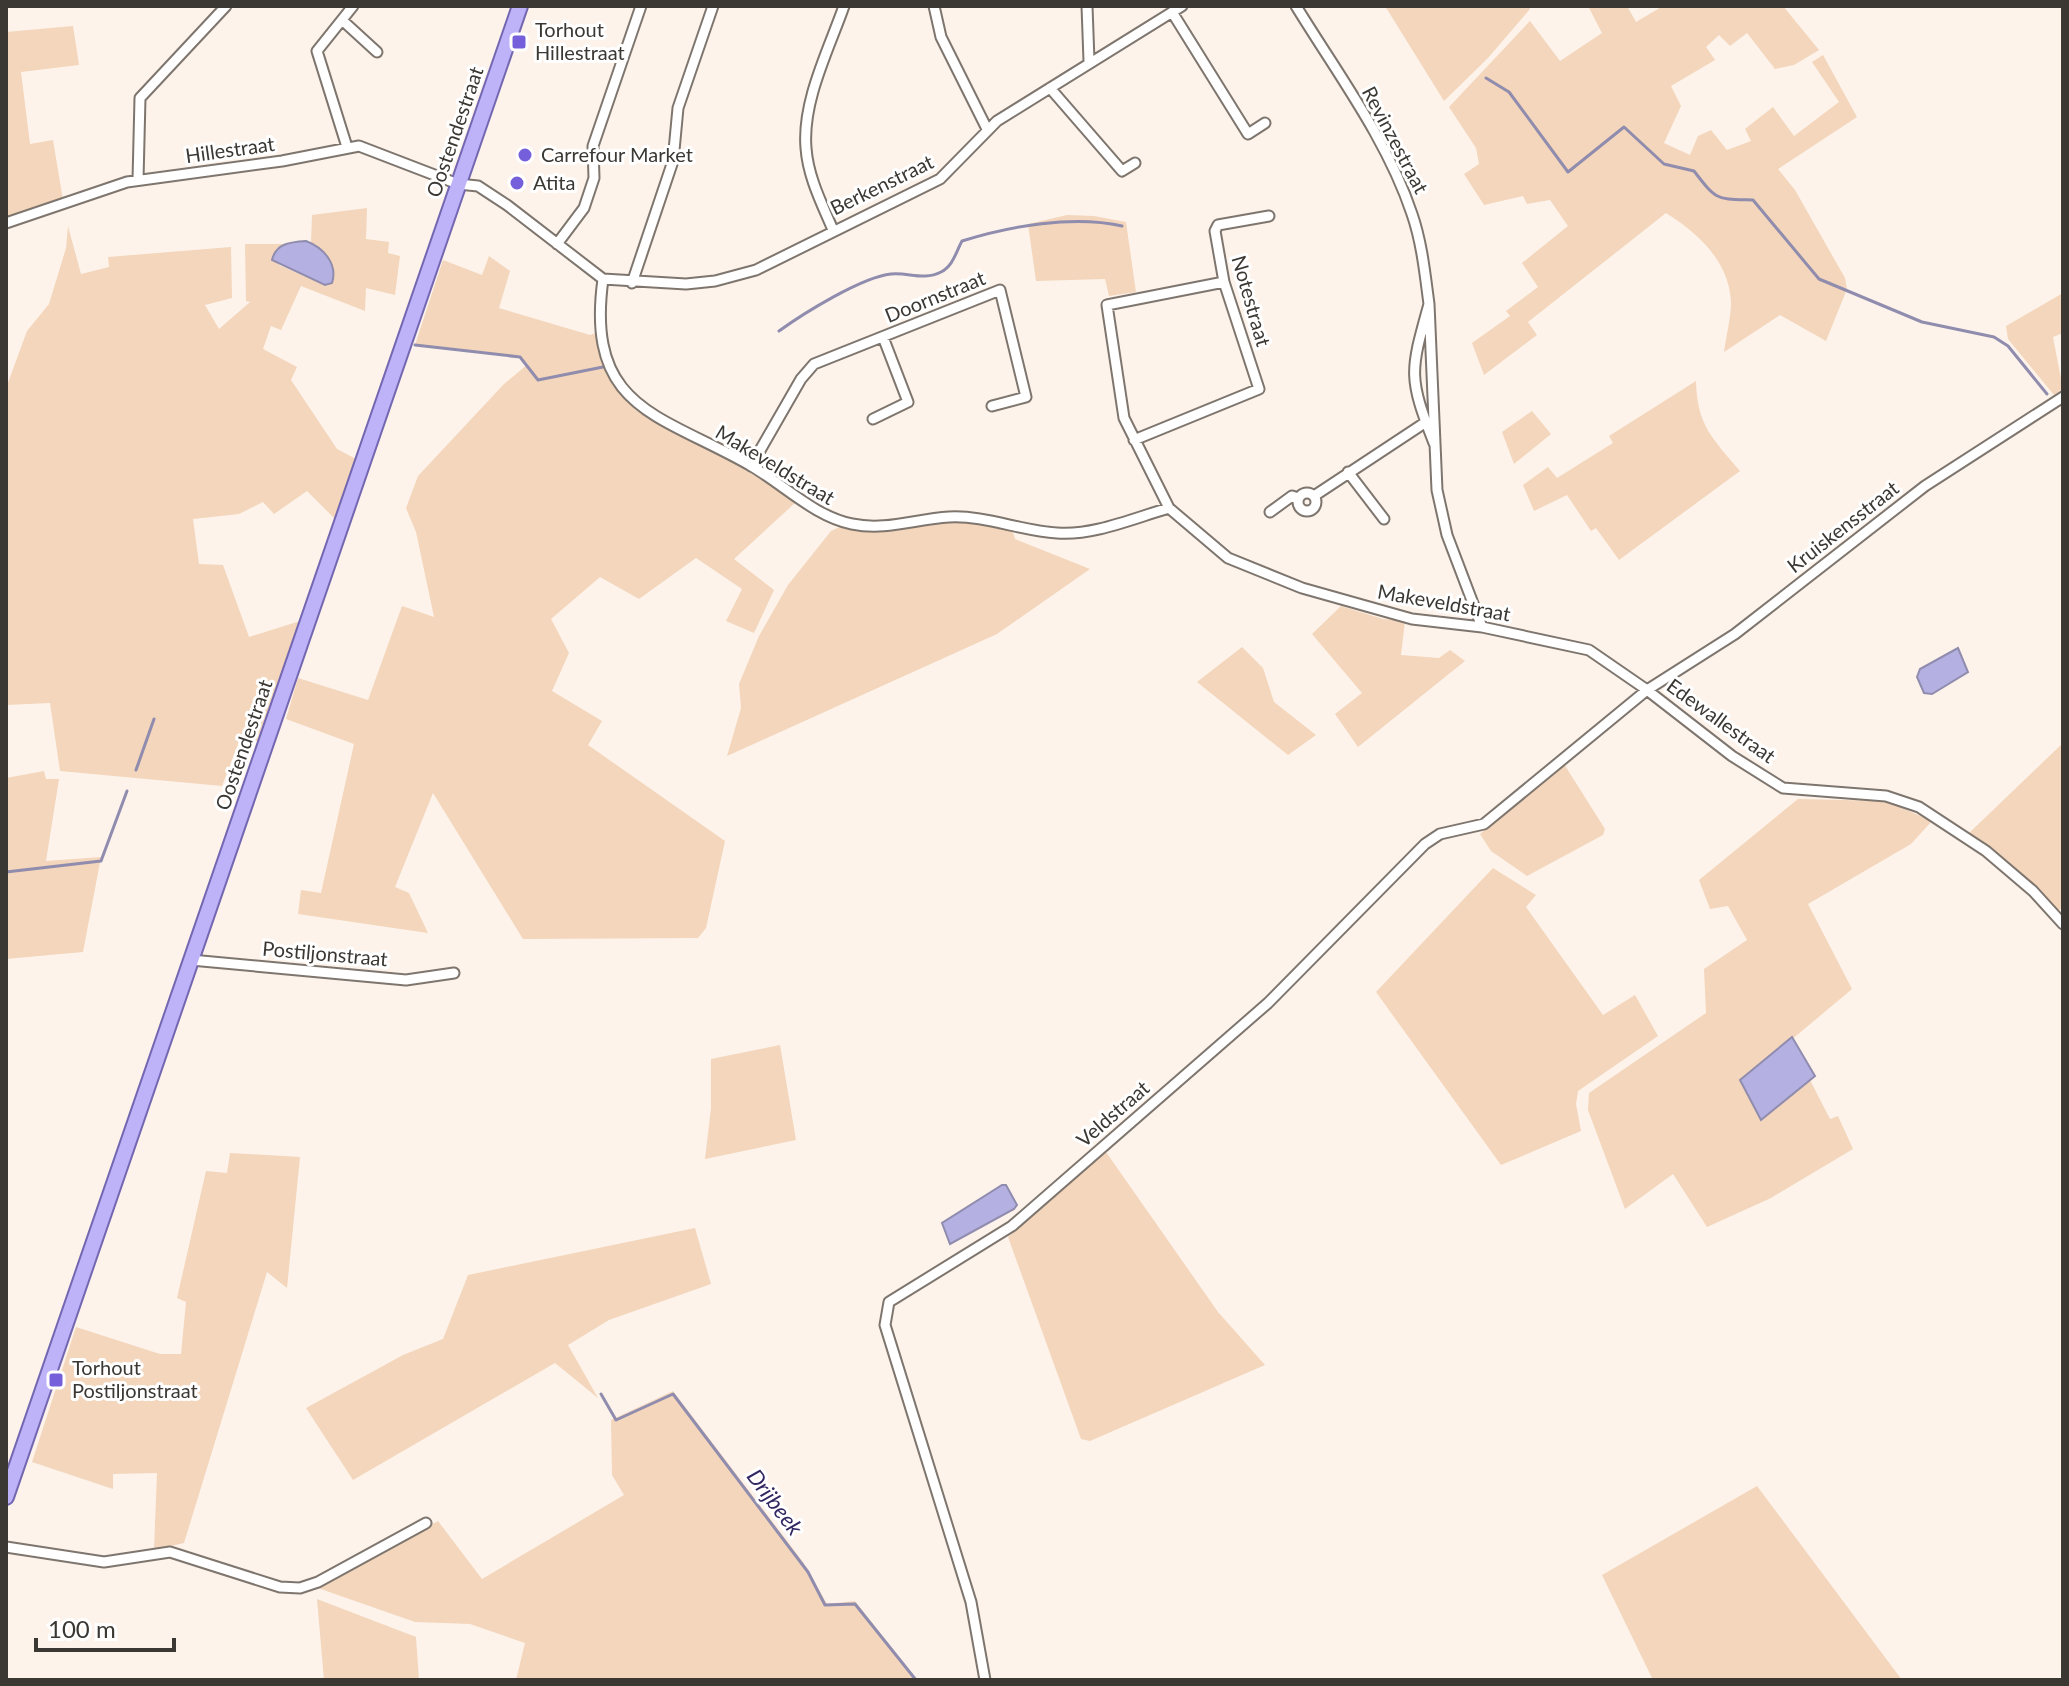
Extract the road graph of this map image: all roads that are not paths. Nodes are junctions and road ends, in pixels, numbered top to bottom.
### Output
1 (226, 6) edge
2 (353, 6) edge
3 (520, 6) edge
4 (641, 6) edge
5 (713, 6) edge
6 (844, 6) edge
7 (934, 6) edge
8 (1087, 6) edge
9 (1182, 6) edge
10 (1296, 6) edge
11 (1172, 12) junction
12 (342, 20) junction
13 (377, 52) dead end
14 (1089, 61) junction
15 (1050, 88) junction
16 (1265, 123) dead end
17 (987, 129) junction
18 (347, 147) junction
19 (1135, 163) dead end
20 (138, 180) junction
21 (458, 184) junction
22 (1269, 216) dead end
23 (6, 223) edge
24 (833, 230) junction
25 (557, 244) junction
26 (603, 279) junction
27 (1224, 282) junction
28 (632, 283) junction
29 (1429, 304) junction
30 (883, 337) junction
31 (2063, 397) edge
32 (992, 406) dead end
33 (873, 419) dead end
34 (1426, 422) junction
35 (1134, 440) junction
36 (1434, 443) junction
37 (751, 466) junction
38 (1348, 472) junction
39 (1314, 496) junction
40 (1298, 498) junction
41 (1169, 508) junction
42 (1270, 512) dead end
43 (1384, 519) dead end
44 (1482, 627) junction
45 (1647, 690) junction
46 (2063, 924) edge
47 (191, 960) junction
48 (454, 973) dead end
49 (6, 1497) edge
50 (426, 1523) dead end
51 (6, 1547) edge
52 (985, 1680) edge

1 - 20 street
2 - 12 street
3 - 21 main road, Oostendestraat
4 - 25 street
5 - 28 street
6 - 24 street
7 - 17 street
8 - 14 street
9 - 11 street, Berkenstraat
10 - 29 street, Revinzestraat
11 - 14 street, Berkenstraat
11 - 16 street
12 - 13 street
12 - 18 street
14 - 15 street, Berkenstraat
15 - 17 street, Berkenstraat
15 - 19 street
17 - 24 street, Berkenstraat
18 - 20 street, Hillestraat
18 - 21 street, Hillestraat
20 - 23 street, Hillestraat
21 - 25 street
21 - 47 main road, Oostendestraat
22 - 27 street, Notestraat
24 - 28 street, Berkenstraat
25 - 26 street
26 - 28 street, Berkenstraat
26 - 37 street, Makeveldstraat
27 - 35 street, Notestraat
27 - 35 street
29 - 34 street, Revinzestraat
29 - 36 street, Revinzestraat
30 - 32 street, Doornstraat
30 - 33 street, Doornstraat
30 - 37 street, Doornstraat
31 - 45 street, Kruiskensstraat
34 - 36 street, Revinzestraat
34 - 38 street
35 - 41 street
36 - 44 street, Revinzestraat
37 - 41 street, Makeveldstraat
38 - 39 street
38 - 43 street
39 - 40 street
39 - 40 street
40 - 42 street
41 - 44 street, Makeveldstraat
44 - 45 street, Makeveldstraat
45 - 46 street, Edewallestraat
45 - 52 street, Veldstraat
47 - 48 street, Postiljonstraat
47 - 49 main road, Oostendestraat
50 - 51 street

